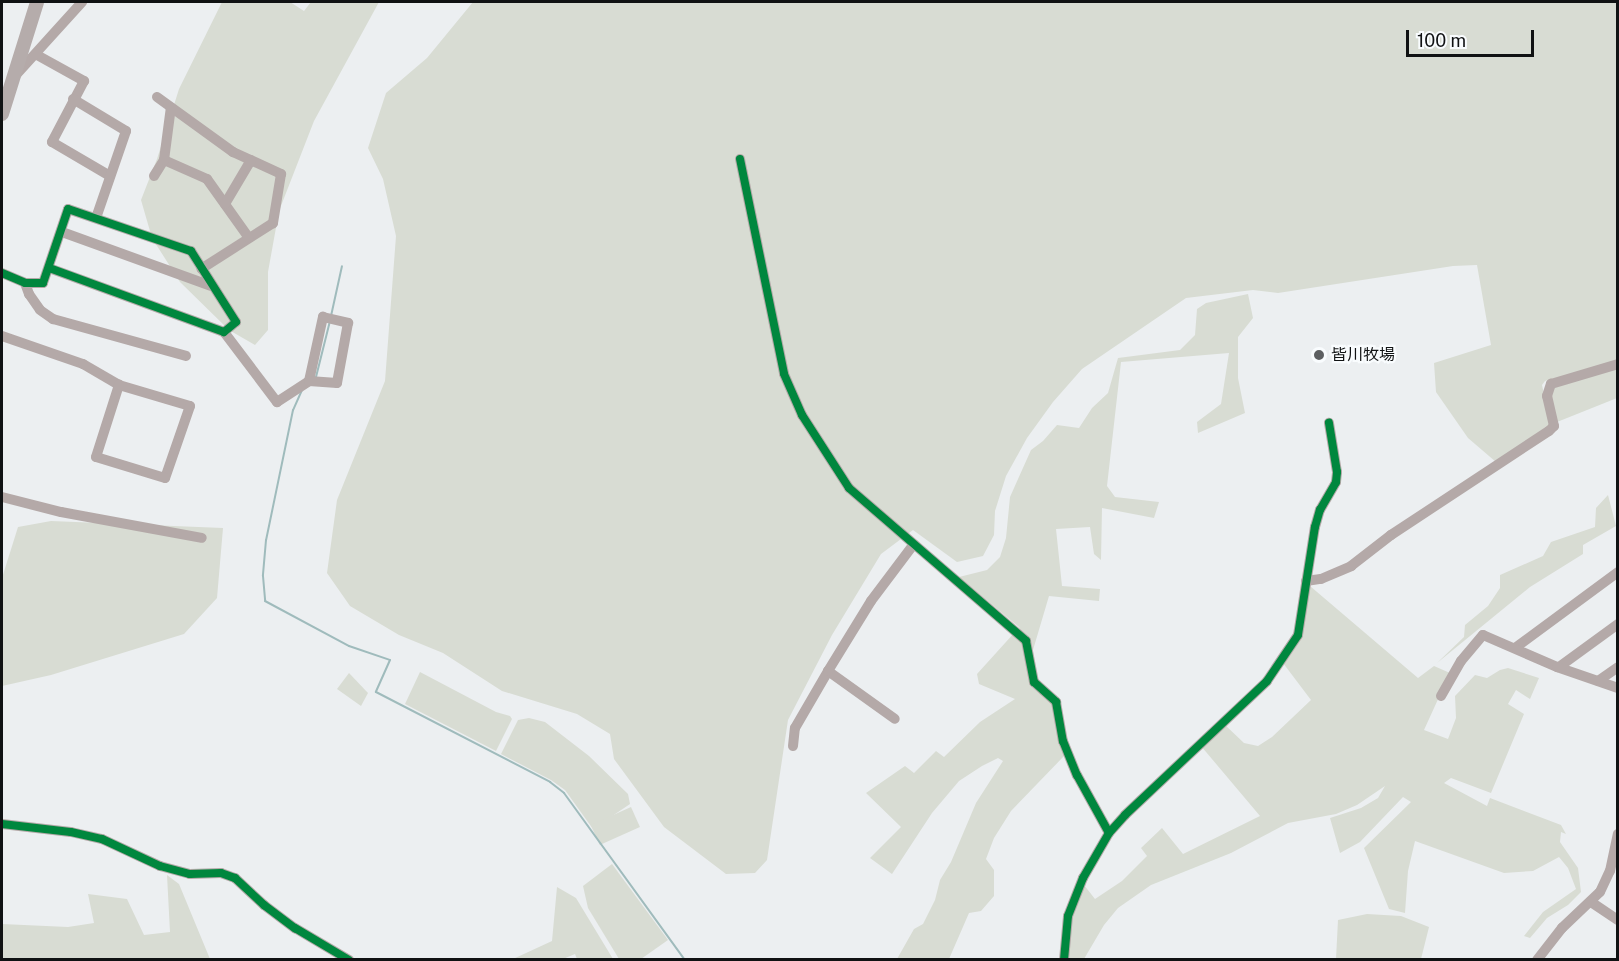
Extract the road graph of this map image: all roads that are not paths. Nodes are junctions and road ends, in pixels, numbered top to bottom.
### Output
1 (37, 2) edge
2 (82, 2) edge
3 (37, 55) junction
4 (15, 76) junction
5 (157, 97) dead end
6 (4, 99) edge
7 (73, 99) junction
8 (171, 107) junction
9 (2, 114) edge
10 (740, 159) dead end
11 (164, 160) junction
12 (251, 160) junction
13 (110, 176) junction
14 (154, 176) dead end
15 (225, 204) junction
16 (96, 218) junction
17 (62, 232) junction
18 (249, 238) junction
19 (49, 268) junction
20 (201, 268) junction
21 (2, 273) edge
22 (25, 283) junction
23 (211, 286) junction
24 (224, 332) junction
25 (2, 336) edge
26 (186, 356) dead end
27 (1617, 364) edge
28 (309, 381) junction
29 (119, 386) junction
30 (1329, 423) dead end
31 (2, 497) edge
32 (202, 538) dead end
33 (914, 544) junction
34 (1617, 572) edge
35 (1306, 581) junction
36 (1617, 624) edge
37 (1515, 648) junction
38 (1617, 667) edge
39 (1559, 668) junction
40 (828, 671) junction
41 (1598, 681) junction
42 (1617, 688) edge
43 (1441, 696) dead end
44 (895, 718) dead end
45 (793, 746) dead end
46 (2, 824) edge
47 (1110, 833) junction
48 (1617, 834) edge
49 (1591, 902) junction
50 (1617, 920) edge
51 (349, 960) edge
52 (1064, 960) edge
53 (1537, 960) edge

1 - 4 main road
2 - 3 street
3 - 4 street
3 - 7 street
4 - 6 main road
5 - 8 street
6 - 9 main road
7 - 13 street
7 - 13 street
8 - 11 street
8 - 12 street
10 - 33 street
11 - 14 street
11 - 15 street
12 - 15 street
12 - 18 street
13 - 16 street
15 - 18 street
16 - 17 street
16 - 20 street
17 - 19 street
17 - 23 street
18 - 20 street
19 - 22 street
19 - 24 street
20 - 23 street
21 - 22 street
22 - 26 street
23 - 24 street
24 - 28 street
25 - 29 street
27 - 35 street
28 - 28 street
29 - 29 street
30 - 35 street
31 - 32 street
33 - 40 street
33 - 47 street
34 - 37 street
35 - 47 street
36 - 39 street
37 - 39 street
37 - 43 street
38 - 41 street
39 - 41 street
40 - 44 street
40 - 45 street
41 - 42 street
46 - 51 street
47 - 52 street
48 - 49 street
49 - 50 street
49 - 53 street

